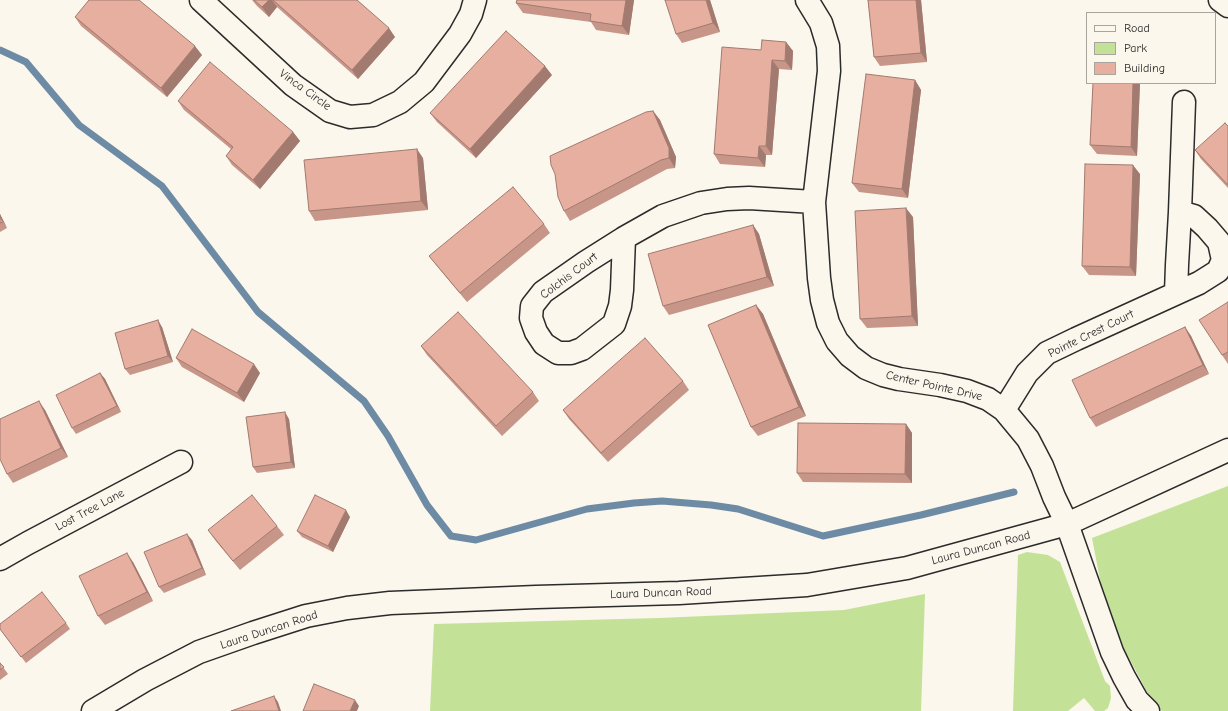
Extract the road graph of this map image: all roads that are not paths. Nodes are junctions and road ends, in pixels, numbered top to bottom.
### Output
1 (200, 0) edge
2 (475, 0) edge
3 (807, 0) edge
4 (1220, 0) edge
5 (1228, 6) edge
6 (1184, 102) dead end
7 (814, 202) junction
8 (1180, 212) junction
9 (624, 238) junction
10 (1176, 293) junction
11 (1004, 410) junction
12 (1228, 450) edge
13 (181, 462) dead end
14 (1067, 524) junction
15 (0, 559) edge
16 (93, 711) edge
17 (1148, 711) edge

1 - 2 street, Vinca Circle
3 - 7 street, Center Pointe Drive
4 - 5 street
6 - 8 street
7 - 9 street, Colchis Court
7 - 11 street, Center Pointe Drive
8 - 10 street
8 - 10 street, Pointe Crest Court
9 - 9 street, Colchis Court
10 - 11 street, Pointe Crest Court
11 - 14 street, Center Pointe Drive
12 - 14 street, Laura Duncan Road
13 - 15 street, Lost Tree Lane
14 - 16 street, Laura Duncan Road
14 - 17 street, Center Pointe Drive

